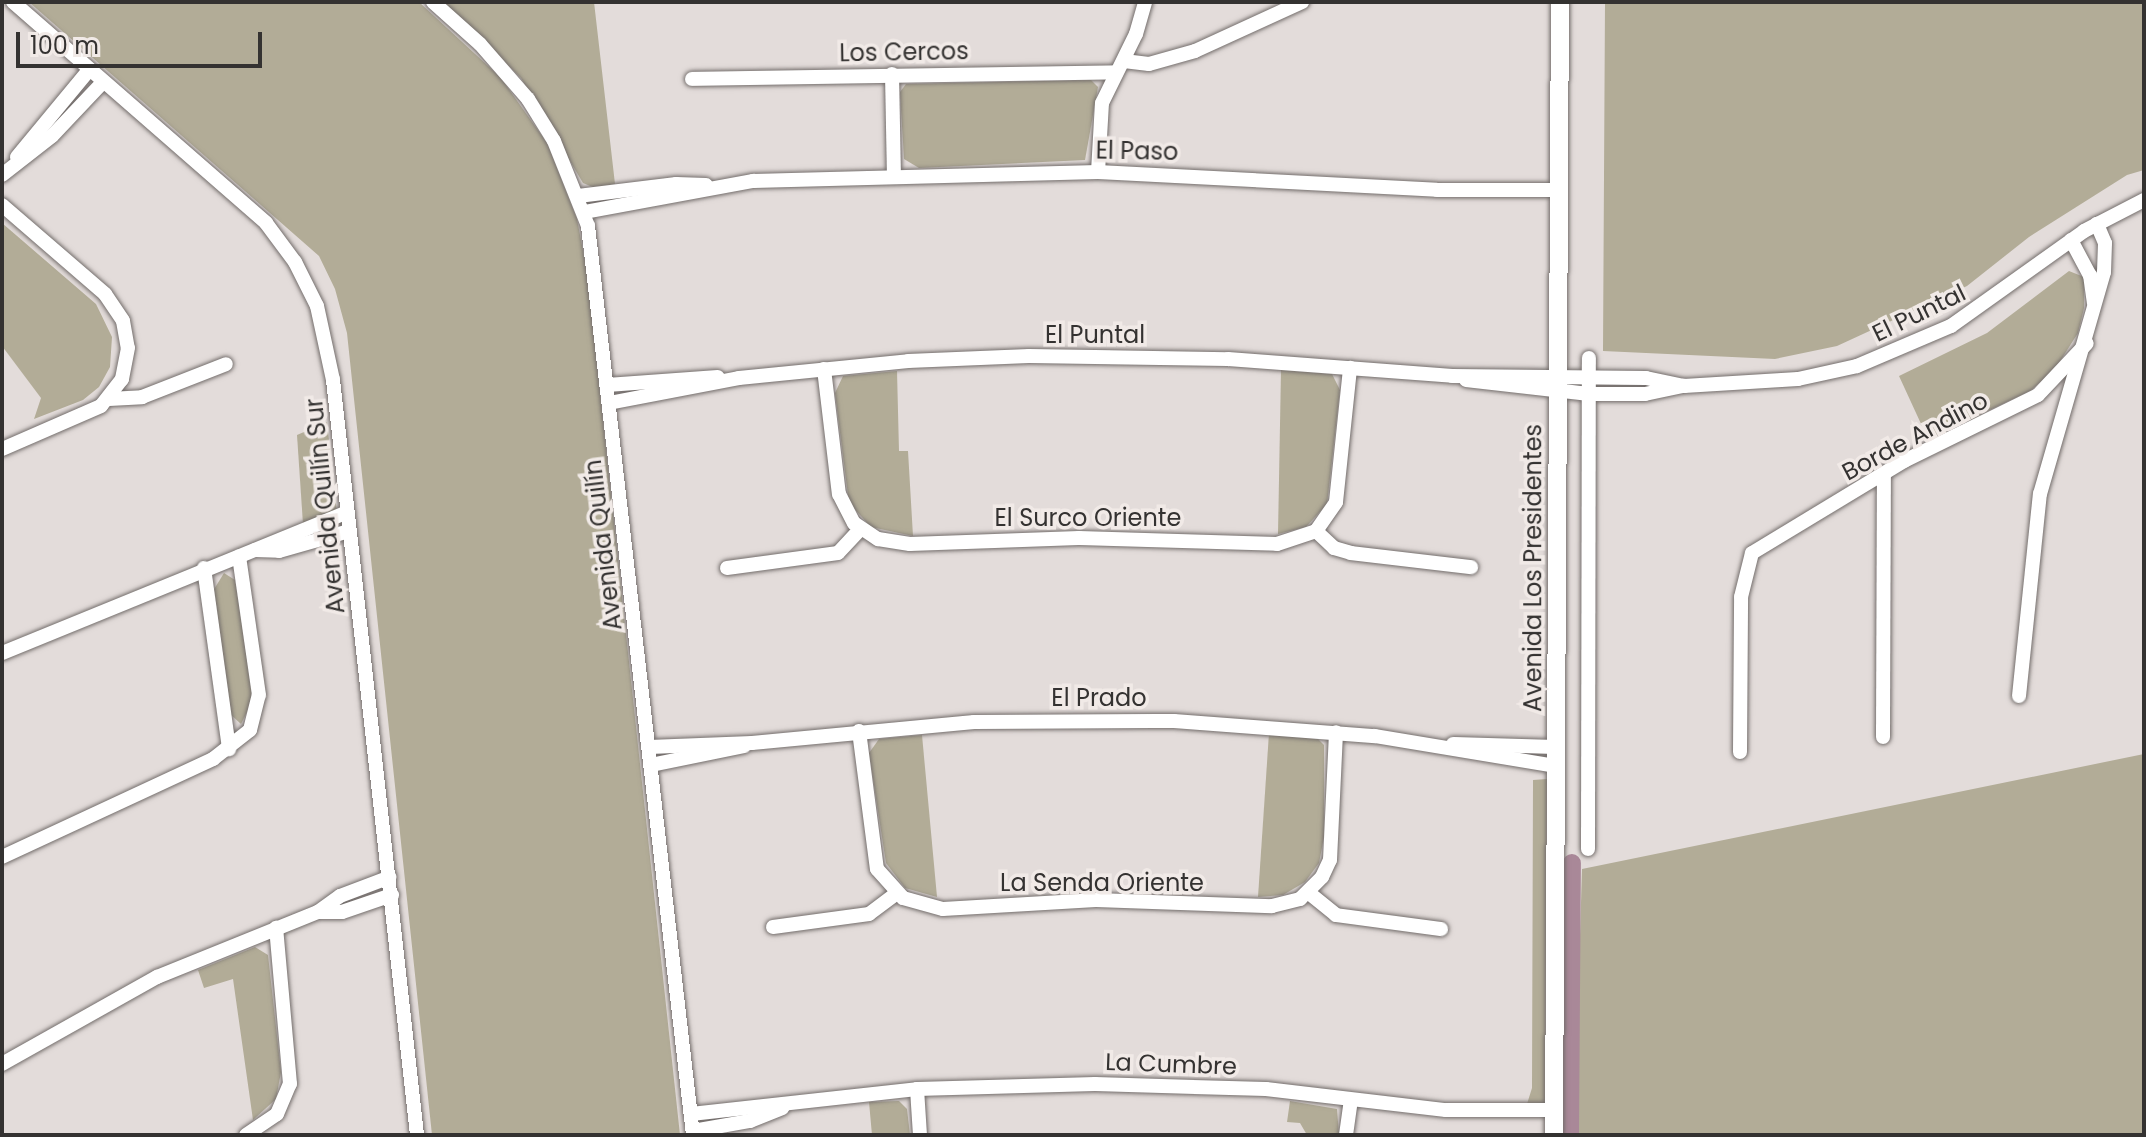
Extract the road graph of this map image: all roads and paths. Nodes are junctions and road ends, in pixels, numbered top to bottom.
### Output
1 (13, 2) edge
2 (433, 2) edge
3 (1145, 2) edge
4 (1302, 2) edge
5 (1560, 2) edge
6 (1120, 66) junction
7 (89, 70) junction
8 (892, 74) junction
9 (692, 79) dead end
10 (103, 82) junction
11 (5, 172) edge
12 (1098, 172) junction
13 (894, 177) junction
14 (715, 186) junction
15 (1559, 190) junction
16 (578, 196) junction
17 (2144, 200) edge
18 (2, 205) edge
19 (584, 212) junction
20 (2097, 224) junction
21 (2071, 240) junction
22 (2094, 309) junction
23 (2087, 343) junction
24 (1589, 358) dead end
25 (226, 364) dead end
26 (1350, 368) junction
27 (824, 369) junction
28 (125, 371) junction
29 (1589, 375) junction
30 (739, 378) junction
31 (1557, 384) junction
32 (607, 385) junction
33 (1684, 386) junction
34 (157, 391) junction
35 (1589, 394) junction
36 (2038, 395) junction
37 (109, 399) junction
38 (609, 403) junction
39 (2063, 416) junction
40 (2, 449) edge
41 (1884, 473) junction
42 (347, 512) junction
43 (860, 529) junction
44 (349, 531) junction
45 (1316, 531) junction
46 (255, 550) junction
47 (239, 556) junction
48 (1471, 567) dead end
49 (204, 568) junction
50 (727, 568) dead end
51 (2, 653) edge
52 (2019, 696) dead end
53 (859, 731) junction
54 (1336, 732) junction
55 (1883, 737) dead end
56 (752, 743) junction
57 (649, 747) junction
58 (229, 749) junction
59 (1740, 752) dead end
60 (1557, 756) junction
61 (651, 765) junction
62 (1588, 849) dead end
63 (2, 857) edge
64 (390, 877) junction
65 (1309, 893) junction
66 (896, 894) junction
67 (392, 895) junction
68 (318, 912) junction
69 (773, 927) dead end
70 (276, 928) junction
71 (1441, 929) dead end
72 (2, 1064) edge
73 (917, 1089) junction
74 (1351, 1100) junction
75 (786, 1106) junction
76 (1554, 1110) junction
77 (691, 1114) junction
78 (693, 1133) edge
79 (246, 1135) edge
80 (417, 1135) edge
81 (920, 1135) edge
82 (1346, 1135) edge
83 (1554, 1135) edge

1 - 7 street, Avenida Quilín Sur
2 - 16 street, Avenida Quilín
3 - 6 street
4 - 6 street, Los Cercos
5 - 15 street, Avenida Los Presidentes
6 - 8 street, Los Cercos
6 - 12 street
7 - 10 street, Avenida Quilín Sur
7 - 11 street
8 - 9 street, Los Cercos
8 - 13 street
10 - 11 street
10 - 42 street, Avenida Quilín Sur
12 - 13 street, El Paso
12 - 15 street, El Paso
13 - 14 street, El Paso
14 - 16 street, El Paso
14 - 19 street, El Paso
15 - 31 street, Avenida Los Presidentes
16 - 19 street, Avenida Quilín
17 - 20 street, El Puntal
18 - 28 street
19 - 32 street, Avenida Quilín
20 - 21 street, El Puntal
20 - 22 street
21 - 22 street
21 - 33 street, El Puntal
22 - 23 street
23 - 36 street, Borde Andino
23 - 39 street
24 - 29 street
25 - 34 street
26 - 27 street, El Puntal
26 - 31 street, El Puntal
26 - 45 street
27 - 30 street, El Puntal
27 - 43 street
28 - 34 street
28 - 37 street
29 - 31 street, El Puntal
29 - 33 street, El Puntal
29 - 35 street
30 - 32 street, El Puntal
30 - 38 street, El Puntal
31 - 35 street, El Puntal
31 - 60 street, Avenida Los Presidentes
32 - 38 street, Avenida Quilín
33 - 35 street, El Puntal
34 - 37 street
35 - 62 street
36 - 39 street
36 - 41 street, Borde Andino
37 - 40 street
38 - 57 street, Avenida Quilín
39 - 52 street
41 - 55 street
41 - 59 street, Borde Andino
42 - 44 street, Avenida Quilín Sur
42 - 46 street
43 - 45 street, El Surco Oriente
43 - 50 street
44 - 46 street
44 - 64 street, Avenida Quilín Sur
45 - 48 street
46 - 47 street
47 - 49 street
47 - 58 street
49 - 51 street
49 - 58 street
53 - 54 street, El Prado
53 - 56 street, El Prado
53 - 66 street
54 - 60 street, El Prado
54 - 65 street
56 - 57 street, El Prado
56 - 61 street, El Prado
57 - 61 street, Avenida Quilín
58 - 63 street
60 - 76 street, Avenida Los Presidentes
61 - 77 street, Avenida Quilín
64 - 67 street, Avenida Quilín Sur
64 - 68 street
65 - 66 street, La Senda Oriente
65 - 71 street
66 - 69 street
67 - 68 street
67 - 80 street, Avenida Quilín Sur
68 - 70 street
70 - 72 street
70 - 79 street
73 - 74 street, La Cumbre
73 - 75 street, La Cumbre
73 - 81 street
74 - 76 street, La Cumbre
74 - 82 street
75 - 77 street, La Cumbre
75 - 78 street, La Cumbre
76 - 83 street, Avenida Los Presidentes
77 - 78 street, Avenida Quilín

